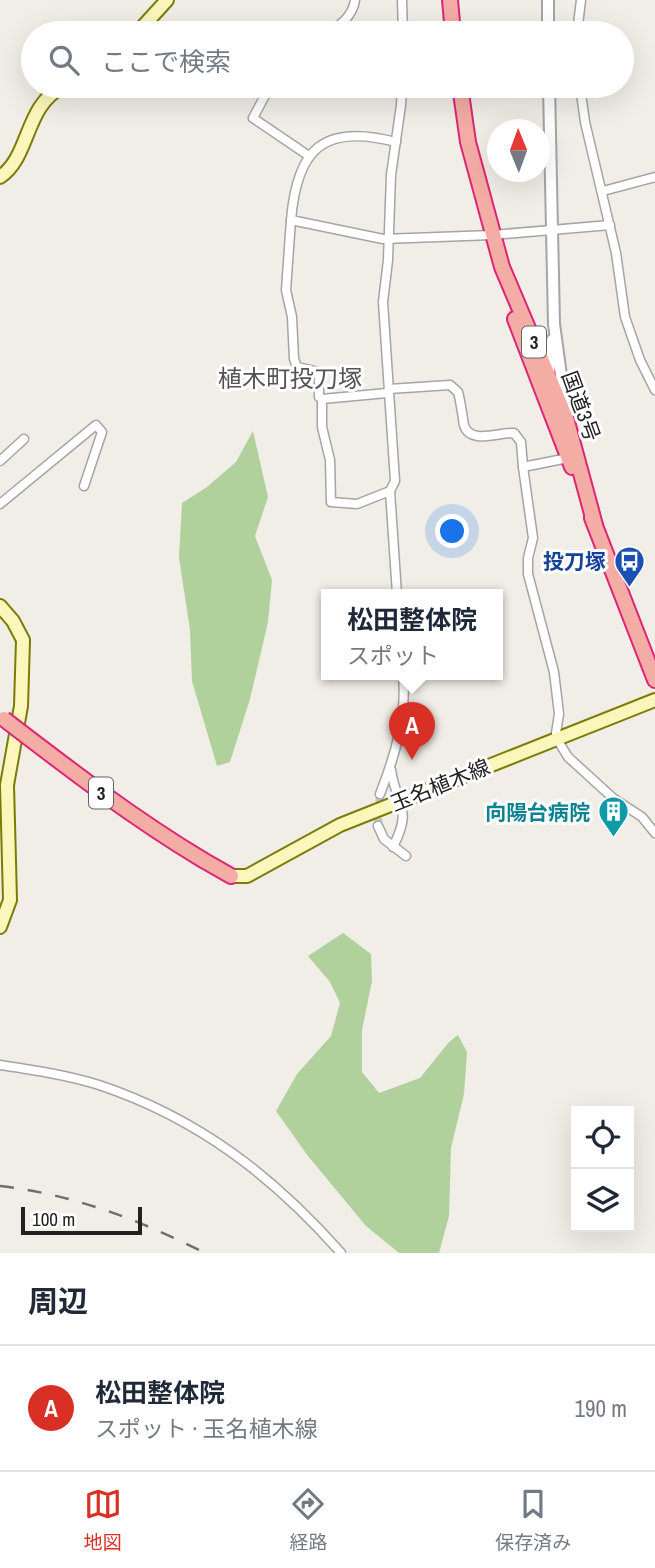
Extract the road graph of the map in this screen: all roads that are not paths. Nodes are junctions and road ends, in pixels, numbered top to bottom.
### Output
1 (167, 0) edge
2 (355, 0) edge
3 (402, 0) edge
4 (450, 0) edge
5 (548, 0) edge
6 (581, 0) edge
7 (148, 21) edge
8 (345, 21) edge
9 (403, 21) edge
10 (452, 21) edge
11 (548, 21) edge
12 (578, 21) edge
13 (46, 98) edge
14 (264, 98) edge
15 (401, 98) edge
16 (462, 98) edge
17 (549, 98) edge
18 (581, 98) edge
19 (396, 142) junction
20 (309, 156) junction
21 (0, 177) edge
22 (655, 177) edge
23 (603, 191) junction
24 (291, 220) junction
25 (611, 225) junction
26 (552, 229) junction
27 (492, 235) junction
28 (389, 238) junction
29 (502, 267) junction
30 (554, 324) junction
31 (549, 378) junction
32 (389, 389) junction
33 (655, 390) edge
34 (322, 399) junction
35 (548, 407) junction
36 (566, 418) junction
37 (24, 439) dead end
38 (568, 458) junction
39 (0, 461) edge
40 (523, 467) junction
41 (84, 486) dead end
42 (390, 491) junction
43 (0, 504) edge
44 (595, 525) junction
45 (397, 589) edge
46 (0, 606) edge
47 (403, 680) edge
48 (655, 680) edge
49 (655, 700) edge
50 (2, 718) edge
51 (557, 739) junction
52 (391, 767) junction
53 (380, 794) tunnel mouth
54 (401, 801) junction
55 (378, 826) tunnel mouth
56 (655, 833) edge
57 (393, 847) junction
58 (406, 856) dead end
59 (230, 876) joint
60 (0, 927) edge
61 (0, 1065) edge
62 (341, 1253) edge

1 - 7 main road
2 - 8 street
3 - 9 street
4 - 10 highway
5 - 11 street
6 - 12 street
13 - 21 main road
14 - 20 street
15 - 19 street
16 - 27 highway, 国道3号 / 3
17 - 26 street
18 - 23 street
19 - 20 street
19 - 28 street
20 - 24 street
22 - 23 street
23 - 25 street
24 - 28 street
24 - 34 street
25 - 26 street
25 - 33 street
26 - 27 street
26 - 30 street
27 - 28 street
27 - 29 highway, 国道3号 / 3
28 - 32 street
29 - 31 highway, 国道3号 / 3
29 - 35 highway, 国道3号 / 3
30 - 31 street
30 - 36 street
31 - 35 street
31 - 36 highway, 国道3号 / 3
32 - 34 street
32 - 40 street
32 - 42 street
34 - 42 street
35 - 38 highway, 国道3号 / 3
36 - 44 highway, 国道3号 / 3
37 - 39 street
38 - 40 street
38 - 44 highway, 国道3号 / 3
40 - 51 street
41 - 43 street
42 - 45 street
44 - 48 highway, 国道3号 / 3
46 - 60 main road
47 - 52 street
49 - 51 main road, 玉名植木線
50 - 59 highway, 3, bridge
51 - 54 main road, 玉名植木線
51 - 56 street
52 - 53 street
52 - 54 street
54 - 57 street
54 - 59 main road, 玉名植木線
55 - 57 street
57 - 58 street
61 - 62 street

